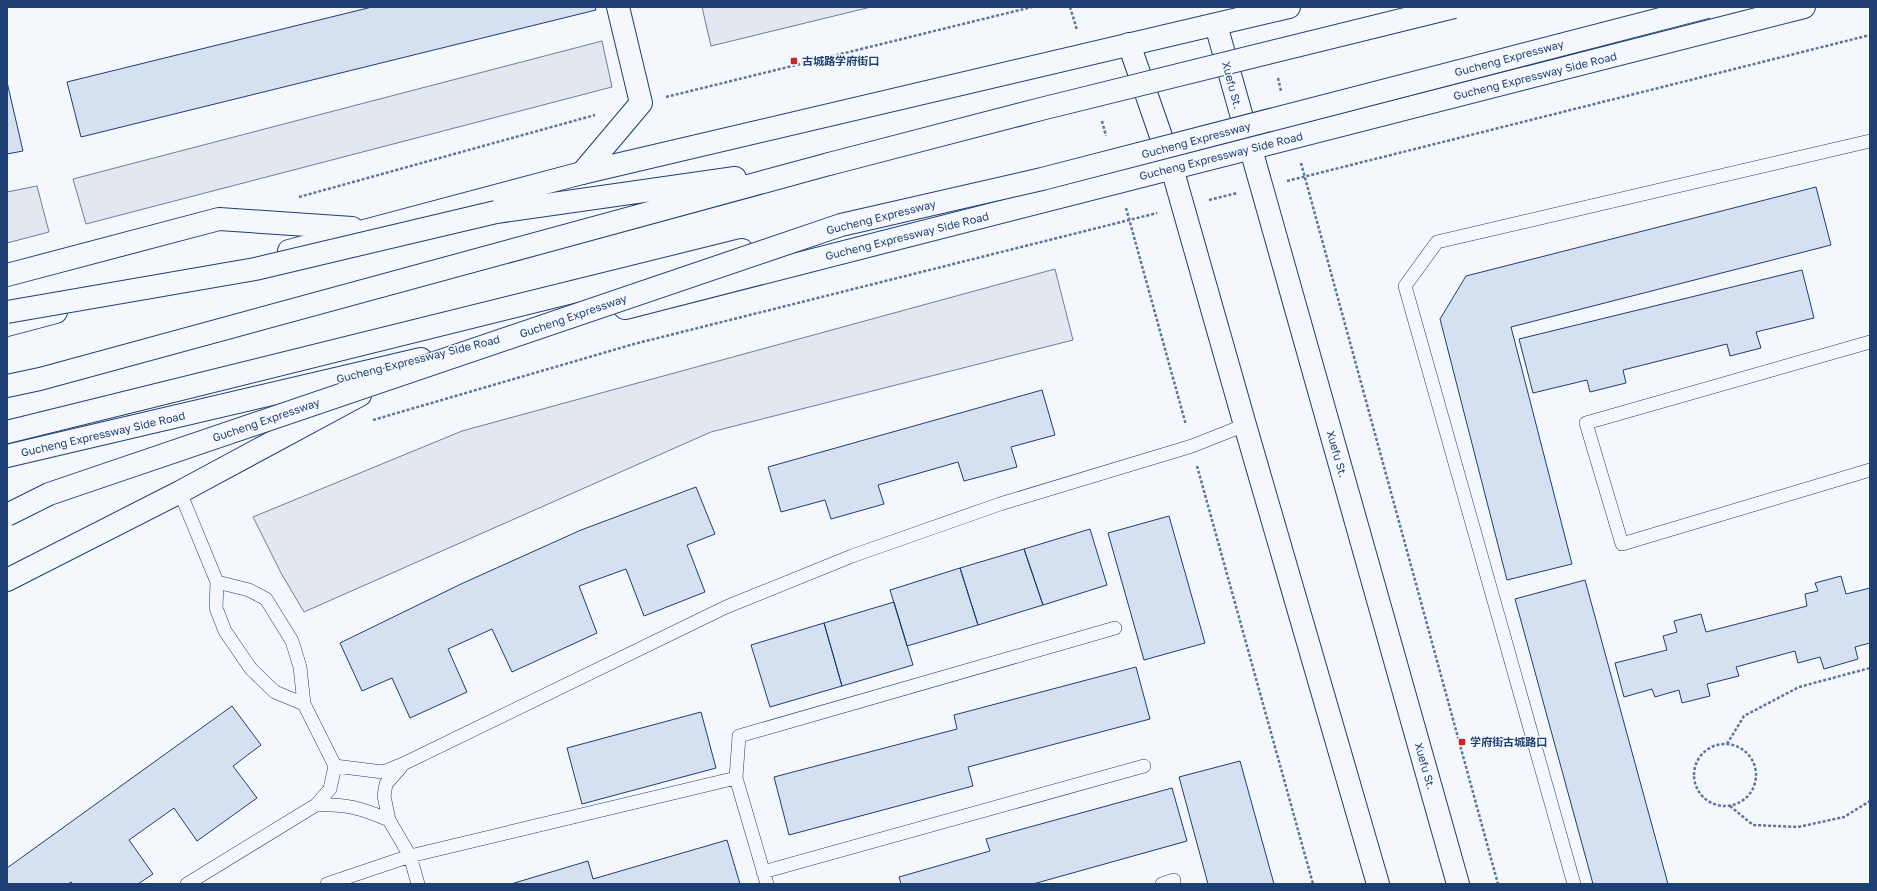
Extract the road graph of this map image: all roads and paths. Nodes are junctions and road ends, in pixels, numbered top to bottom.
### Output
1 (618, 7) edge
2 (1288, 7) edge
3 (1454, 7) edge
4 (1707, 7) edge
5 (1804, 7) edge
6 (1216, 25) junction
7 (1870, 35) edge
8 (1129, 44) junction
9 (1276, 72) dead end
10 (1282, 94) dead end
11 (1294, 138) junction
12 (1870, 141) edge
13 (1250, 149) junction
14 (829, 164) junction
15 (1172, 168) junction
16 (582, 173) junction
17 (1305, 177) junction
18 (1261, 188) junction
19 (1183, 207) junction
20 (841, 225) junction
21 (369, 229) junction
22 (7, 275) edge
23 (7, 312) edge
24 (7, 325) edge
25 (1870, 342) edge
26 (430, 357) junction
27 (7, 386) edge
28 (366, 424) dead end
29 (1245, 425) junction
30 (7, 432) edge
31 (7, 456) edge
32 (1870, 470) edge
33 (180, 492) junction
34 (7, 515) edge
35 (7, 580) edge
36 (217, 582) junction
37 (1115, 628) dead end
38 (1870, 668) edge
39 (304, 704) junction
40 (1727, 744) junction
41 (403, 764) junction
42 (335, 766) junction
43 (1144, 766) dead end
44 (736, 778) junction
45 (1870, 801) edge
46 (316, 805) junction
47 (1730, 806) junction
48 (389, 820) junction
49 (410, 856) junction
50 (765, 878) edge
51 (1174, 880) dead end
52 (187, 884) edge
53 (327, 884) edge
54 (418, 884) edge
55 (1162, 884) edge
56 (1378, 884) edge
57 (1458, 884) edge
58 (1498, 884) edge
59 (1574, 884) edge

1 - 16 main road
2 - 6 main road
3 - 14 main road, bridge
4 - 20 main road, Gucheng Expressway, bridge
5 - 11 main road, Gucheng Expressway Side Road
6 - 8 main road
6 - 13 main road, Xuefu St.
7 - 17 path
8 - 15 main road
8 - 16 main road
9 - 10 path
11 - 13 main road, Gucheng Expressway Side Road
11 - 17 path
12 - 59 lane
13 - 15 main road, Gucheng Expressway Side Road
13 - 18 main road, Xuefu St.
14 - 23 main road, bridge
14 - 27 main road
15 - 19 main road
15 - 26 main road, Gucheng Expressway Side Road
16 - 21 main road
17 - 18 path
17 - 58 path
18 - 19 path
18 - 57 main road, Xuefu St.
19 - 28 path
19 - 29 main road
20 - 30 main road, bridge
20 - 34 main road, Gucheng Expressway, bridge
21 - 22 main road
21 - 24 main road
25 - 32 lane
26 - 31 main road, Gucheng Expressway Side Road
26 - 33 main road
29 - 41 lane
29 - 56 main road
33 - 35 main road
33 - 36 lane
36 - 39 lane
36 - 39 lane
37 - 44 lane
38 - 40 path
39 - 42 lane
40 - 47 path
40 - 47 path
41 - 42 lane
41 - 48 lane
42 - 46 lane
43 - 50 lane
44 - 49 lane
44 - 50 lane
45 - 47 path
46 - 48 lane
46 - 52 lane
48 - 49 lane
49 - 53 lane
49 - 54 lane
51 - 55 lane

